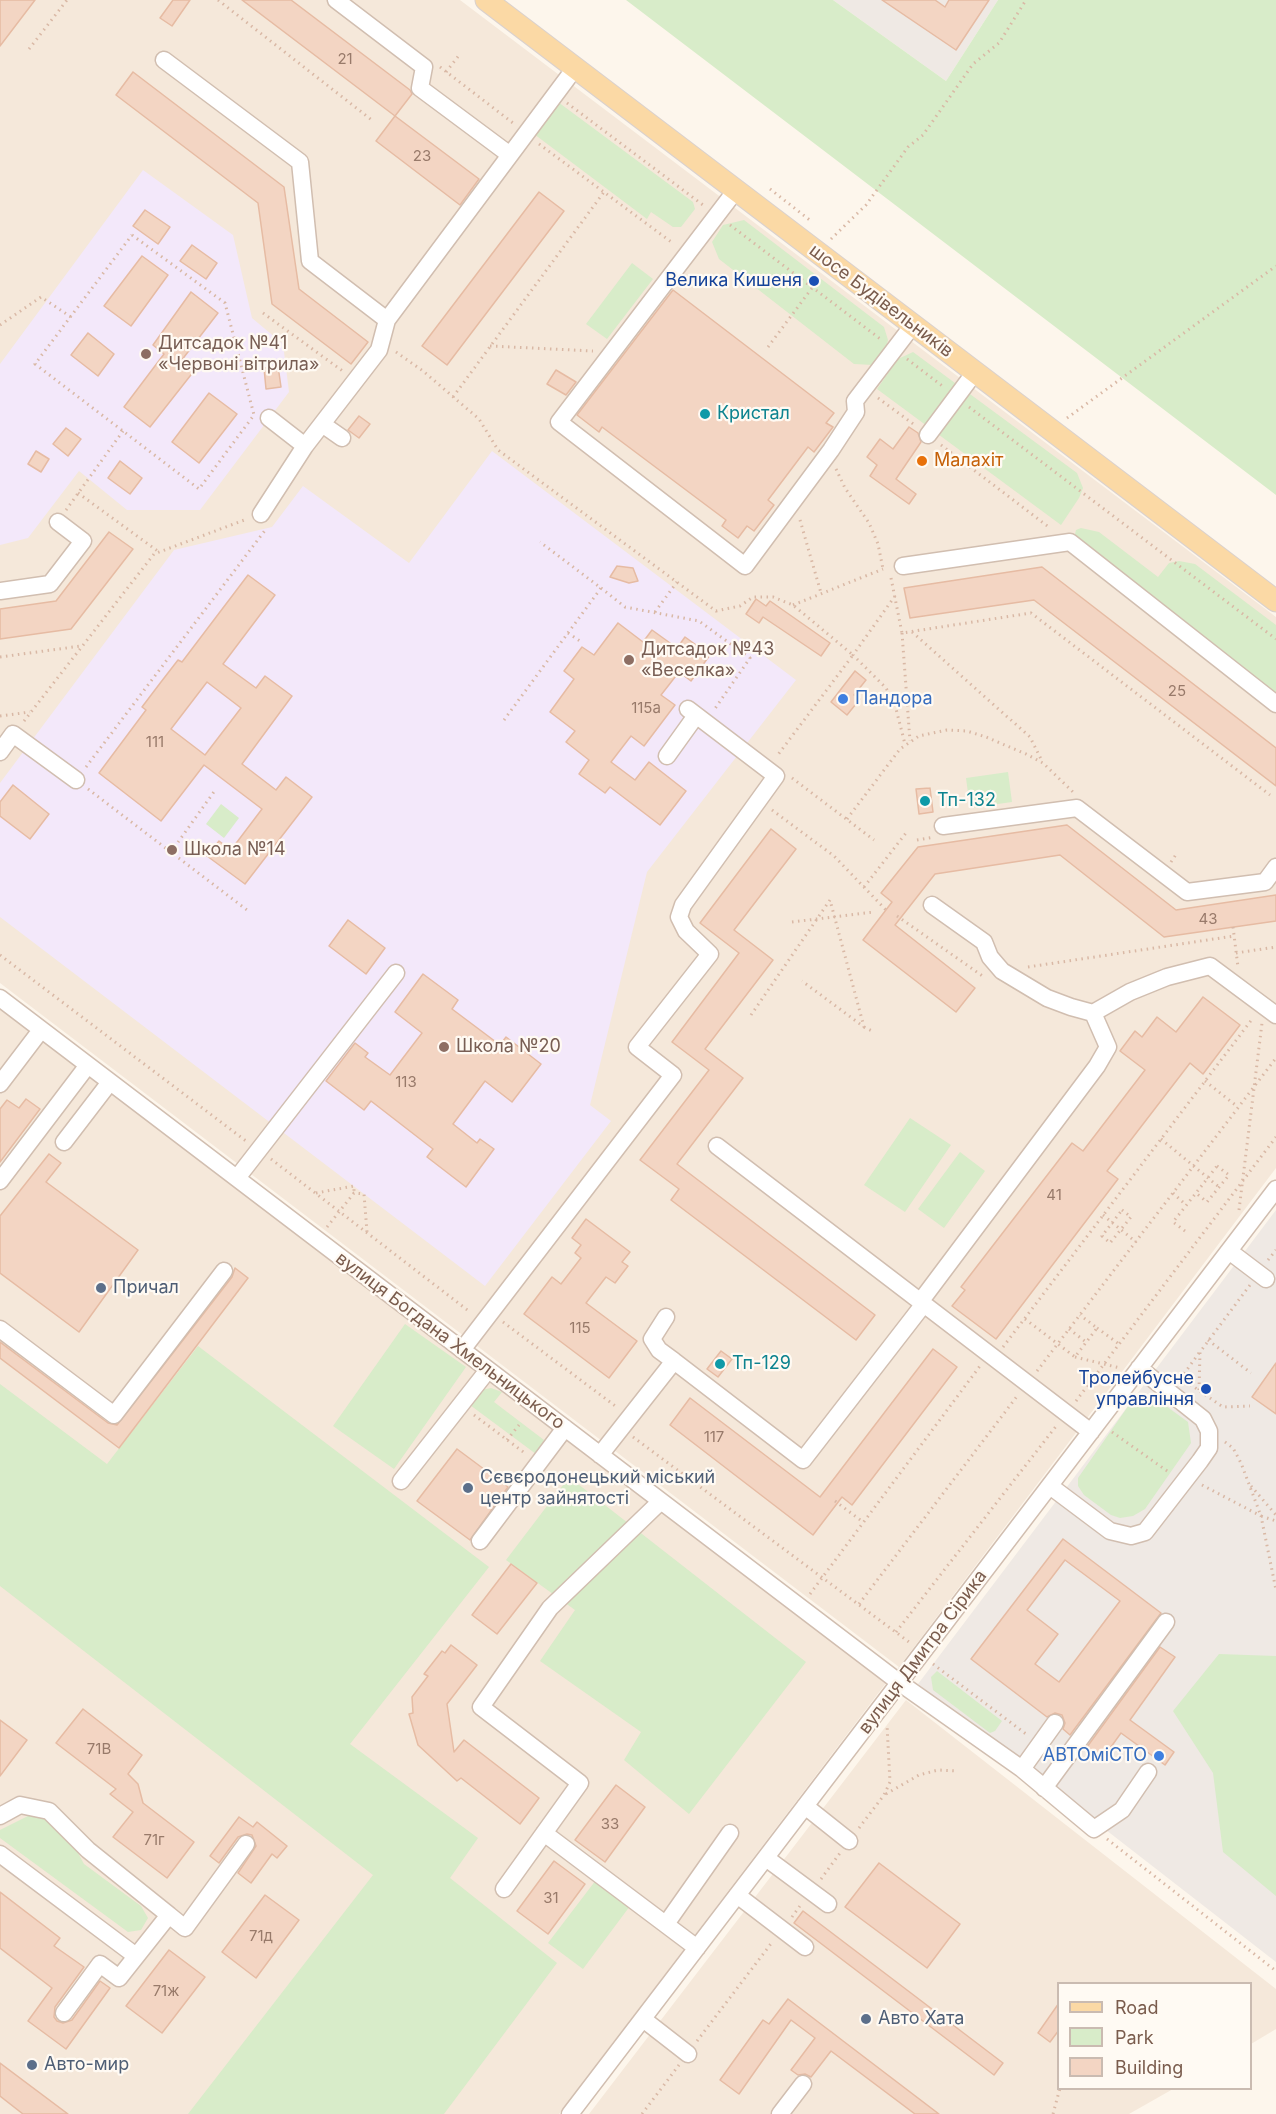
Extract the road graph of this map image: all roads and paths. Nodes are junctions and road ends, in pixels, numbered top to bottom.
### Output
1 (67, 0) edge
2 (218, 0) edge
3 (336, 0) edge
4 (486, 0) edge
5 (1026, 0) edge
6 (29, 49) dead end
7 (460, 54) dead end
8 (164, 60) dead end
9 (575, 68) junction
10 (446, 72) dead end
11 (555, 94) junction
12 (373, 121) dead end
13 (510, 155) junction
14 (770, 189) dead end
15 (736, 190) junction
16 (604, 192) dead end
17 (717, 215) junction
18 (811, 221) dead end
19 (818, 253) junction
20 (1276, 266) edge
21 (812, 288) junction
22 (263, 313) dead end
23 (71, 317) junction
24 (387, 320) junction
25 (0, 325) edge
26 (913, 325) junction
27 (490, 346) junction
28 (768, 347) dead end
29 (379, 350) junction
30 (894, 350) junction
31 (612, 352) junction
32 (975, 372) junction
33 (355, 381) junction
34 (860, 394) junction
35 (453, 397) junction
36 (957, 397) junction
37 (269, 418) dead end
38 (322, 424) junction
39 (1050, 429) junction
40 (123, 431) junction
41 (928, 435) junction
42 (342, 438) dead end
43 (305, 446) junction
44 (831, 450) junction
45 (78, 494) junction
46 (795, 500) junction
47 (261, 514) junction
48 (58, 522) joint
49 (1053, 530) dead end
50 (540, 542) dead end
51 (159, 552) junction
52 (883, 569) junction
53 (902, 571) junction
54 (676, 582) junction
55 (601, 588) junction
56 (0, 591) edge
57 (820, 593) junction
58 (895, 597) junction
59 (1276, 601) edge
60 (793, 605) junction
61 (655, 612) junction
62 (912, 632) junction
63 (568, 633) junction
64 (902, 633) junction
65 (1276, 639) edge
66 (580, 641) dead end
67 (82, 646) junction
68 (853, 655) junction
69 (0, 657) edge
70 (1276, 704) edge
71 (30, 712) junction
72 (0, 716) edge
73 (696, 716) junction
74 (504, 720) dead end
75 (13, 734) junction
76 (910, 741) junction
77 (905, 745) junction
78 (0, 752) edge
79 (667, 756) dead end
80 (772, 762) dead end
81 (1043, 763) junction
82 (791, 777) dead end
83 (76, 780) junction
84 (216, 789) dead end
85 (1270, 795) dead end
86 (1076, 796) dead end
87 (759, 800) junction
88 (847, 819) junction
89 (941, 831) joint
90 (906, 833) dead end
91 (874, 840) dead end
92 (918, 840) dead end
93 (171, 852) junction
94 (1276, 867) edge
95 (864, 887) junction
96 (932, 905) dead end
97 (247, 910) dead end
98 (886, 910) dead end
99 (874, 912) dead end
100 (835, 917) junction
101 (819, 919) junction
102 (792, 922) dead end
103 (1234, 936) dead end
104 (1276, 947) edge
105 (1236, 953) dead end
106 (0, 955) edge
107 (1002, 971) junction
108 (396, 973) dead end
109 (802, 981) dead end
110 (0, 998) edge
111 (1094, 1013) junction
112 (1270, 1014) edge
113 (751, 1015) dead end
114 (864, 1027) junction
115 (41, 1030) junction
116 (872, 1031) dead end
117 (1276, 1058) edge
118 (88, 1065) junction
119 (1205, 1081) junction
120 (110, 1082) junction
121 (0, 1084) edge
122 (1256, 1084) junction
123 (1238, 1107) junction
124 (1276, 1137) edge
125 (1161, 1139) junction
126 (64, 1142) dead end
127 (717, 1146) dead end
128 (258, 1150) junction
129 (1194, 1165) junction
130 (1208, 1177) junction
131 (237, 1179) junction
132 (1244, 1179) junction
133 (0, 1181) edge
134 (1219, 1187) junction
135 (1276, 1189) edge
136 (315, 1193) junction
137 (354, 1193) junction
138 (1173, 1193) junction
139 (1196, 1193) junction
140 (1186, 1205) junction
141 (339, 1212) junction
142 (1239, 1212) dead end
143 (1103, 1215) junction
144 (1112, 1223) junction
145 (327, 1227) dead end
146 (1121, 1230) junction
147 (1185, 1231) dead end
148 (367, 1233) junction
149 (1136, 1242) junction
150 (1276, 1250) edge
151 (1229, 1251) junction
152 (224, 1271) dead end
153 (1262, 1276) junction
154 (921, 1304) junction
155 (1080, 1315) junction
156 (487, 1317) junction
157 (666, 1317) dead end
158 (1025, 1319) junction
159 (1097, 1328) junction
160 (0, 1329) edge
161 (1069, 1329) junction
162 (1208, 1340) junction
163 (1086, 1342) junction
164 (1057, 1344) junction
165 (1119, 1344) junction
166 (462, 1350) junction
167 (1200, 1352) junction
168 (991, 1357) junction
169 (1075, 1357) junction
170 (674, 1361) junction
171 (1104, 1364) junction
172 (488, 1370) junction
173 (1138, 1370) junction
174 (1251, 1373) dead end
175 (1027, 1384) junction
176 (1198, 1390) junction
177 (461, 1405) junction
178 (1250, 1406) dead end
179 (1066, 1414) junction
180 (625, 1422) junction
181 (519, 1425) dead end
182 (1094, 1427) junction
183 (565, 1428) junction
184 (1209, 1431) junction
185 (507, 1440) junction
186 (600, 1455) junction
187 (539, 1463) junction
188 (1185, 1480) junction
189 (402, 1481) dead end
190 (1249, 1484) junction
191 (1050, 1486) junction
192 (835, 1501) dead end
193 (661, 1502) junction
194 (1276, 1515) edge
195 (1261, 1516) junction
196 (1276, 1521) edge
197 (864, 1522) junction
198 (480, 1541) dead end
199 (822, 1577) junction
200 (1276, 1590) edge
201 (859, 1604) junction
202 (800, 1607) junction
203 (1167, 1622) dead end
204 (896, 1632) junction
205 (922, 1654) junction
206 (900, 1683) junction
207 (883, 1705) junction
208 (1055, 1723) dead end
209 (1039, 1745) junction
210 (1022, 1769) junction
211 (957, 1772) dead end
212 (1148, 1772) dead end
213 (1044, 1788) junction
214 (884, 1795) junction
215 (805, 1806) junction
216 (0, 1816) edge
217 (1094, 1830) junction
218 (544, 1833) junction
219 (730, 1833) dead end
220 (849, 1841) junction
221 (246, 1844) dead end
222 (0, 1854) edge
223 (766, 1858) junction
224 (504, 1889) dead end
225 (811, 1892) junction
226 (737, 1895) junction
227 (828, 1904) dead end
228 (169, 1915) junction
229 (666, 1924) junction
230 (782, 1929) junction
231 (805, 1947) dead end
232 (698, 1948) junction
233 (136, 1956) junction
234 (1276, 1971) edge
235 (64, 2013) dead end
236 (643, 2019) junction
237 (688, 2054) junction
238 (802, 2084) dead end
239 (1059, 2090) edge
240 (579, 2111) edge
241 (642, 2114) edge
242 (780, 2114) edge
243 (1053, 2114) edge

1 - 6 path
2 - 12 path
3 - 13 street
4 - 9 main road, шосе Будівельників
5 - 19 path
7 - 10 path
8 - 24 street
9 - 11 street
9 - 15 main road, шосе Будівельників
11 - 13 street
11 - 17 path
13 - 24 street
14 - 18 path
15 - 17 street
15 - 19 main road, шосе Будівельників
16 - 27 path
17 - 21 path
17 - 31 street
19 - 26 main road, шосе Будівельників
20 - 39 path
21 - 28 path
21 - 30 path
22 - 33 path
23 - 25 path
23 - 40 path
23 - 40 path
24 - 29 street
26 - 30 street
26 - 32 main road, шосе Будівельників
27 - 31 path
27 - 35 path
29 - 33 street
29 - 35 path
30 - 34 street
30 - 36 path
31 - 46 street
32 - 36 street
32 - 39 main road, шосе Будівельників
33 - 38 street
34 - 41 path
34 - 44 street
35 - 54 path
36 - 41 street
36 - 65 path
37 - 43 street
38 - 42 street
38 - 43 street
39 - 59 main road, шосе Будівельників
40 - 45 path
41 - 49 path
43 - 47 street
44 - 46 street
44 - 52 path
45 - 48 path
45 - 51 path
46 - 57 path
47 - 51 path
47 - 83 path
48 - 56 street
50 - 55 path
51 - 67 path
52 - 53 path
52 - 57 path
53 - 58 path
53 - 70 street
54 - 60 path
54 - 61 path
55 - 61 path
55 - 63 path
57 - 60 path
58 - 64 path
58 - 68 path
60 - 68 path
61 - 73 path
62 - 64 path
62 - 81 path
62 - 85 path
63 - 66 path
63 - 74 path
64 - 76 path
67 - 69 path
67 - 71 path
68 - 77 path
68 - 80 path
71 - 72 path
71 - 75 path
73 - 79 street
73 - 87 street
75 - 78 street
75 - 83 street
76 - 77 path
76 - 81 path
77 - 88 path
81 - 86 path
82 - 88 path
83 - 93 path
84 - 93 path
87 - 95 path
87 - 156 street
88 - 91 path
89 - 92 path
89 - 94 street
90 - 95 path
93 - 97 path
95 - 98 path
96 - 107 street
99 - 100 path
100 - 101 path
100 - 101 path
100 - 114 path
101 - 102 path
101 - 113 path
103 - 107 path
104 - 105 path
106 - 128 path
107 - 111 street
108 - 128 street
109 - 114 path
110 - 115 street, вулиця Богдана Хмельницького
111 - 112 street
111 - 154 street
112 - 119 path
112 - 122 path
114 - 116 path
115 - 118 street, вулиця Богдана Хмельницького
115 - 121 street
117 - 122 path
118 - 120 street, вулиця Богдана Хмельницького
118 - 133 street
119 - 123 path
119 - 125 path
120 - 126 street
120 - 131 street, вулиця Богдана Хмельницького
122 - 123 path
122 - 132 path
123 - 129 path
124 - 132 path
125 - 129 path
125 - 143 path
127 - 154 street
128 - 131 street
128 - 136 path
129 - 130 path
129 - 138 path
130 - 134 path
130 - 134 path
130 - 139 path
131 - 166 street, вулиця Богдана Хмельницького
132 - 142 path
132 - 165 path
134 - 139 path
135 - 151 street, вулиця Дмитра Сірика
136 - 137 path
136 - 141 path
137 - 141 path
137 - 148 path
138 - 140 path
138 - 149 path
139 - 140 path
140 - 147 path
141 - 145 path
141 - 148 path
143 - 144 path
143 - 158 path
144 - 146 path
144 - 146 path
144 - 146 path
146 - 149 path
148 - 156 path
149 - 155 path
150 - 153 path
151 - 153 street
151 - 173 street, вулиця Дмитра Сірика
152 - 160 street
153 - 162 path
154 - 168 street
154 - 170 street
155 - 159 path
155 - 161 path
156 - 166 street
156 - 180 path
157 - 170 street
158 - 164 path
158 - 168 path
159 - 163 path
159 - 165 path
161 - 163 path
161 - 164 path
162 - 167 path
162 - 174 path
163 - 169 path
164 - 169 path
164 - 175 path
165 - 171 path
166 - 172 street, вулиця Богдана Хмельницького
167 - 176 path
167 - 176 path
168 - 175 street
168 - 197 path
169 - 171 path
170 - 180 street
171 - 173 path
171 - 179 path
172 - 177 street
172 - 183 street, вулиця Богдана Хмельницького
173 - 182 street, вулиця Дмитра Сірика
173 - 184 street
175 - 179 street
175 - 201 path
176 - 178 path
177 - 185 path
177 - 189 street
179 - 182 street
179 - 204 path
180 - 186 street
180 - 199 path
181 - 185 path
182 - 188 path
182 - 191 street, вулиця Дмитра Сірика
183 - 186 street, вулиця Богдана Хмельницького
183 - 187 street
184 - 188 street
184 - 190 path
185 - 187 path
186 - 193 street, вулиця Богдана Хмельницького
187 - 198 street
188 - 191 street
188 - 195 path
190 - 194 path
190 - 195 path
191 - 205 street, вулиця Дмитра Сірика
192 - 197 path
193 - 202 street, вулиця Богдана Хмельницького
193 - 218 street
195 - 196 path
195 - 200 path
197 - 199 path
199 - 201 path
199 - 202 path
201 - 204 path
202 - 206 street, вулиця Богдана Хмельницького
203 - 213 street
204 - 205 path
205 - 206 street, вулиця Дмитра Сірика
205 - 209 path
206 - 207 street, вулиця Дмитра Сірика
206 - 210 street, вулиця Богдана Хмельницького
207 - 214 path
207 - 215 street, вулиця Дмитра Сірика
208 - 209 street
209 - 210 street
210 - 213 street, вулиця Богдана Хмельницького
211 - 214 path
212 - 217 street
213 - 217 street, вулиця Богдана Хмельницького
214 - 220 path
215 - 220 street
215 - 223 street, вулиця Дмитра Сірика
216 - 228 street
217 - 234 path
218 - 224 street
218 - 229 street
219 - 229 street
220 - 225 path
221 - 228 street
222 - 233 street
223 - 225 street
223 - 226 street, вулиця Дмитра Сірика
225 - 227 street
225 - 230 path
226 - 230 street
226 - 232 street, вулиця Дмитра Сірика
228 - 233 street
229 - 232 street
230 - 231 street
230 - 237 path
232 - 236 street, вулиця Дмитра Сірика
233 - 235 street
236 - 237 street
236 - 240 street, вулиця Дмитра Сірика
237 - 241 path
238 - 242 street
239 - 243 path

